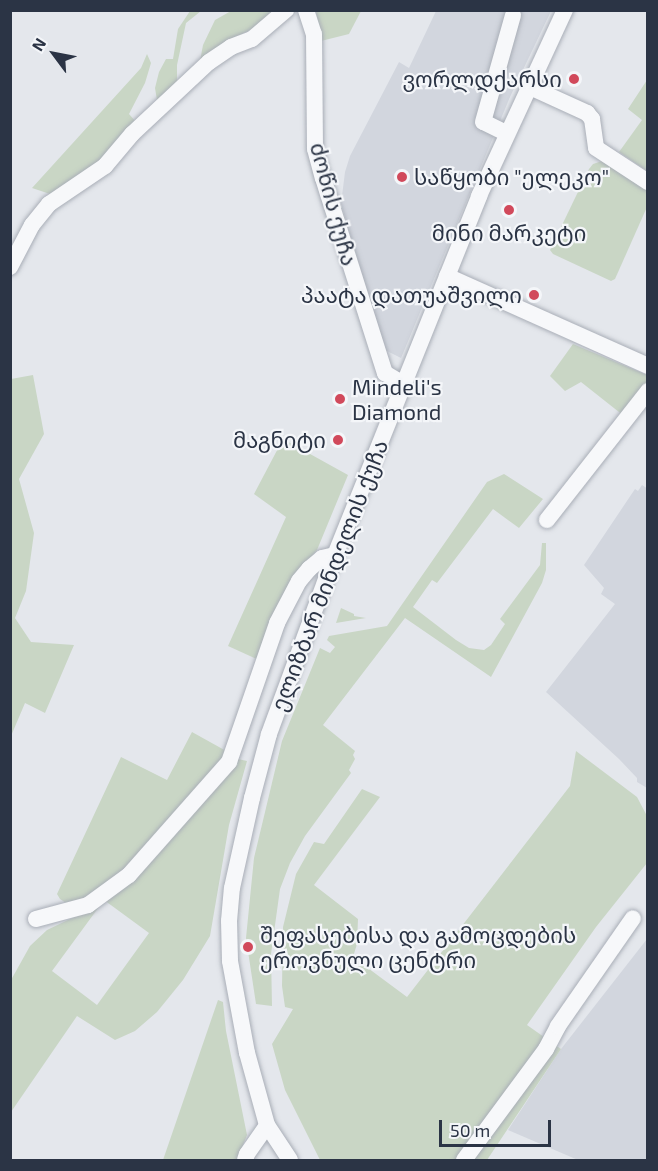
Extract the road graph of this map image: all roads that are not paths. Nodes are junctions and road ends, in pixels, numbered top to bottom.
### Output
1 (286, 10) edge
2 (306, 10) edge
3 (565, 10) edge
4 (513, 15) dead end
5 (530, 87) junction
6 (506, 133) junction
7 (648, 182) edge
8 (10, 267) edge
9 (447, 276) junction
10 (648, 366) edge
11 (403, 384) junction
12 (648, 391) edge
13 (548, 520) dead end
14 (335, 555) junction
15 (633, 918) dead end
16 (36, 919) dead end
17 (267, 1125) junction
18 (245, 1161) edge
19 (290, 1161) edge
20 (464, 1161) edge

1 - 8 street
2 - 11 street, ძოწის ქუჩა
3 - 5 street, ელიზბარ მინდელის ქუჩა
4 - 6 street
5 - 6 street, ელიზბარ მინდელის ქუჩა
5 - 7 street
6 - 9 street, ელიზბარ მინდელის ქუჩა
9 - 10 street
9 - 11 street, ელიზბარ მინდელის ქუჩა
11 - 14 street, ელიზბარ მინდელის ქუჩა
12 - 13 street
14 - 16 street
14 - 17 street, ელიზბარ მინდელის ქუჩა
15 - 20 street
17 - 18 street
17 - 19 street, ელიზბარ მინდელის ქუჩა

